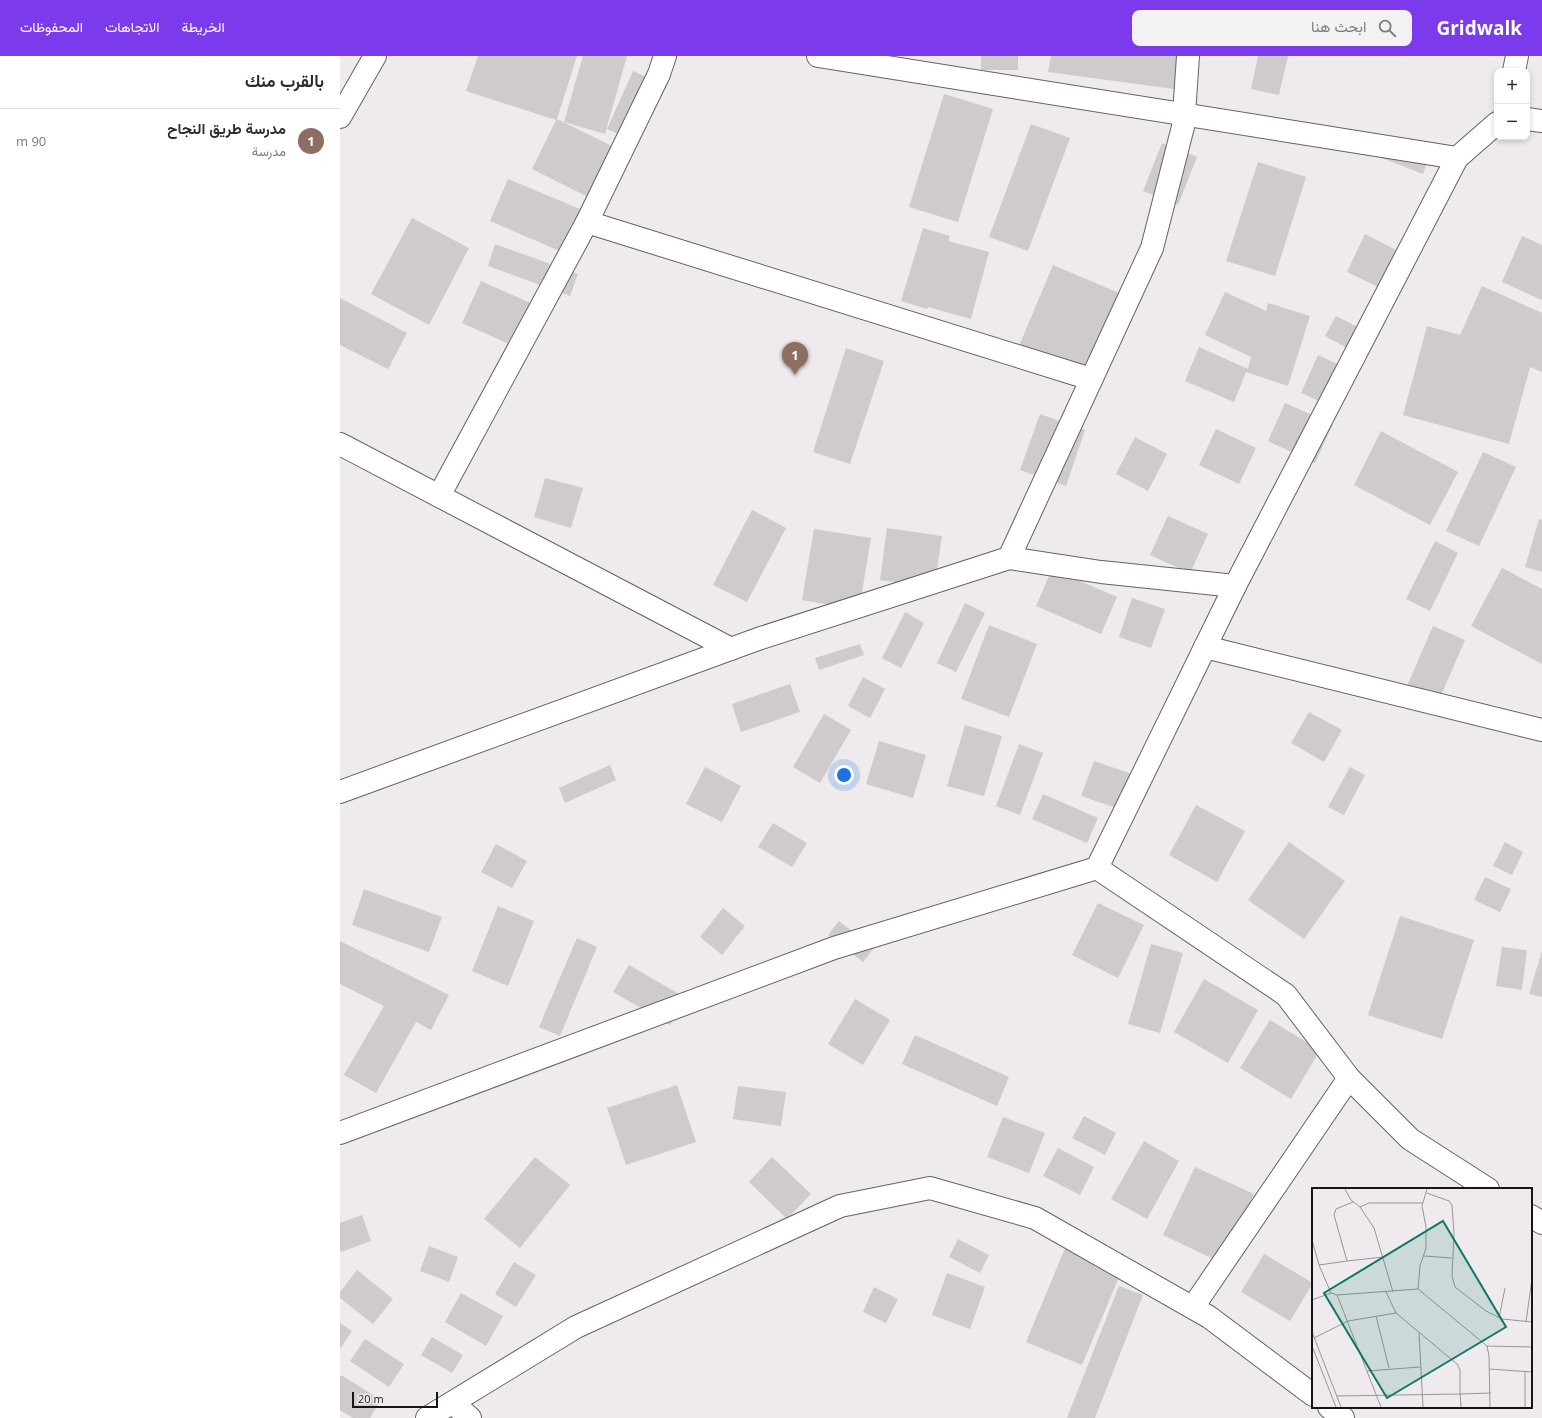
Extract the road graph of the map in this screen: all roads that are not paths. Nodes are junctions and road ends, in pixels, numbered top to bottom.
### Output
1 (375, 56) edge
2 (665, 56) edge
3 (818, 56) edge
4 (1188, 56) edge
5 (1517, 56) edge
6 (1515, 68) edge
7 (1186, 115) junction
8 (340, 118) edge
9 (1530, 120) edge
10 (1542, 122) edge
11 (1494, 126) edge
12 (1457, 158) junction
13 (587, 222) junction
14 (1091, 379) junction
15 (340, 444) edge
16 (439, 496) junction
17 (1008, 558) junction
18 (1235, 586) junction
19 (1205, 647) junction
20 (731, 649) junction
21 (1542, 730) edge
22 (340, 792) edge
23 (1097, 868) junction
24 (1350, 1078) junction
25 (340, 1133) edge
26 (1486, 1188) edge
27 (1532, 1217) edge
28 (1542, 1223) edge
29 (1193, 1308) junction
30 (1312, 1394) edge
31 (453, 1403) junction
32 (1330, 1408) edge
33 (428, 1418) edge
34 (470, 1418) edge
35 (1343, 1418) edge

1 - 8 street
2 - 13 street
3 - 7 street
4 - 7 street
5 - 6 street
7 - 12 street
7 - 14 street
9 - 10 street
11 - 12 street
12 - 18 street
13 - 14 street
13 - 16 street
14 - 17 street
15 - 16 street
16 - 20 street
17 - 18 street
17 - 20 street
18 - 19 street
19 - 21 street
19 - 23 street
20 - 22 street
23 - 24 street
23 - 25 street
24 - 26 street
24 - 29 street
27 - 28 street
29 - 30 street
29 - 31 street
31 - 33 street
31 - 34 street
32 - 35 street

